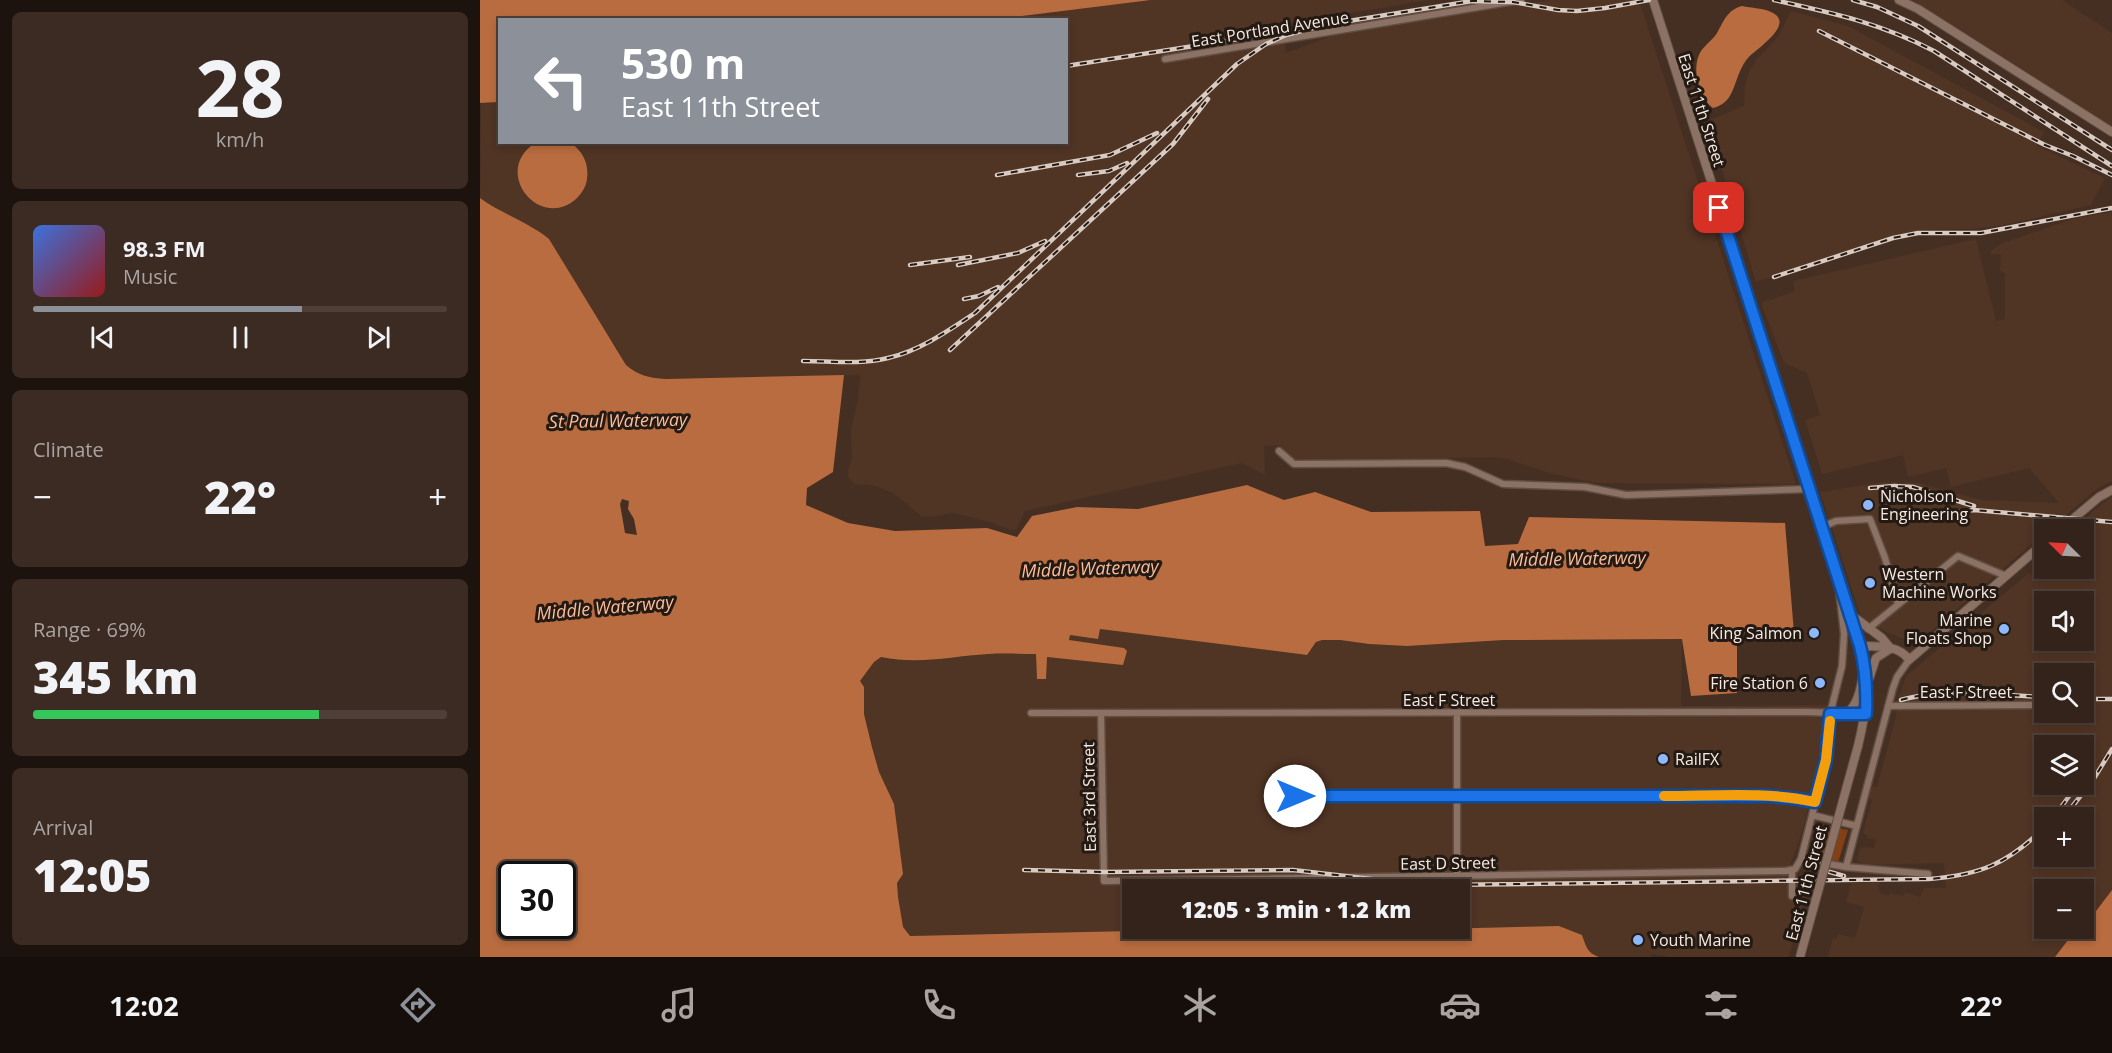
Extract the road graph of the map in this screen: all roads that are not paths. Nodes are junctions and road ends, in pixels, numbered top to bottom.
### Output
1 (1521, 0) edge
2 (1653, 0) edge
3 (1899, 0) edge
4 (1165, 59) dead end
5 (2112, 132) edge
6 (1279, 451) dead end
7 (1809, 489) junction
8 (2112, 490) edge
9 (2073, 519) edge
10 (1822, 527) junction
11 (2034, 552) edge
12 (1836, 572) junction
13 (2006, 576) junction
14 (1898, 604) junction
15 (1850, 614) junction
16 (1868, 629) junction
17 (1860, 646) junction
18 (1892, 649) junction
19 (1863, 657) junction
20 (1909, 660) junction
21 (1867, 691) junction
22 (2034, 705) edge
23 (1888, 706) junction
24 (1031, 713) dead end
25 (1457, 713) junction
26 (1101, 714) junction
27 (1830, 714) junction
28 (1846, 714) junction
29 (1866, 714) junction
30 (1272, 796) dead end
31 (1457, 796) junction
32 (1815, 802) junction
33 (1812, 814) junction
34 (1857, 826) junction
35 (1801, 859) junction
36 (1846, 867) junction
37 (1792, 870) junction
38 (1929, 874) dead end
39 (1457, 876) junction
40 (1104, 881) joint
41 (1792, 896) dead end
42 (1800, 957) edge

1 - 4 street, East Portland Avenue
2 - 7 street, East 11th Street
3 - 5 street
6 - 7 street
7 - 10 street, East 11th Street
8 - 9 street
10 - 12 street, East 11th Street
10 - 14 street
11 - 13 street
12 - 15 street, East 11th Street
12 - 27 street, East 11th Street
13 - 14 street
13 - 20 street
14 - 16 street
15 - 16 street
15 - 17 street, East 11th Street
16 - 18 street
17 - 18 street
17 - 19 street, East 11th Street
18 - 20 street
18 - 21 street
19 - 21 street, East 11th Street
19 - 28 street
20 - 23 street, East 11th Street
21 - 29 street, East 11th Street
22 - 23 street, East F Street
23 - 34 street, East 11th Street
24 - 26 street, East F Street
25 - 26 street, East F Street
25 - 27 street, East F Street
25 - 31 street
26 - 40 street, East 3rd Street
27 - 28 street, East F Street
27 - 32 street, East 11th Street
28 - 29 street, East F Street
29 - 42 street, East 11th Street, bridge
30 - 31 street
31 - 32 street
31 - 39 street
32 - 33 street, East 11th Street
33 - 34 street
33 - 35 street, East 11th Street
34 - 36 street, East 11th Street
35 - 36 street
35 - 37 street, East 11th Street
36 - 38 street
37 - 39 street, East D Street
37 - 41 street, East 11th Street
39 - 40 street, East D Street

